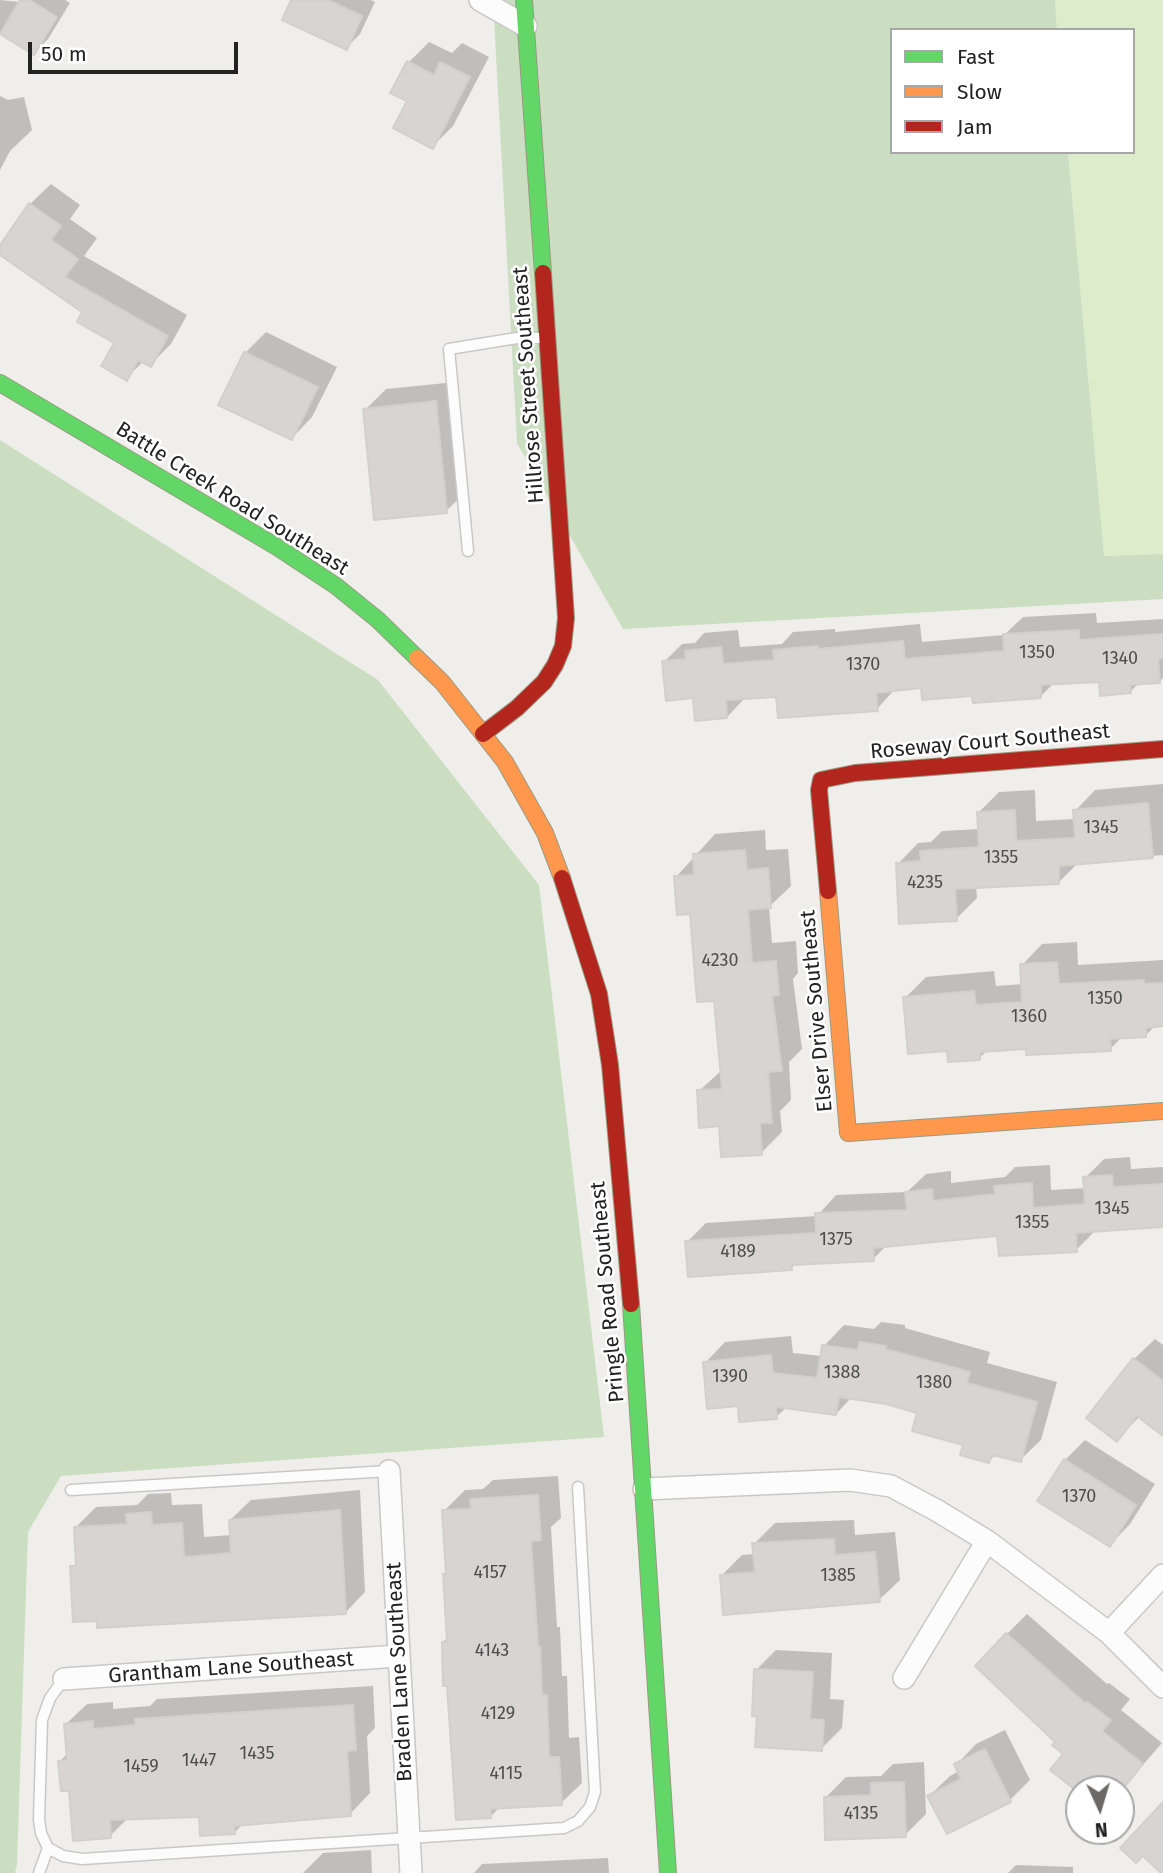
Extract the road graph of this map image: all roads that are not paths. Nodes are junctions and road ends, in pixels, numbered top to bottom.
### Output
1 (480, 0) edge
2 (524, 0) edge
3 (526, 26) junction
4 (547, 338) junction
5 (0, 383) edge
6 (468, 551) dead end
7 (483, 734) junction
8 (1163, 749) edge
9 (821, 780) joint
10 (1163, 1111) edge
11 (389, 1471) joint
12 (578, 1487) dead end
13 (644, 1489) junction
14 (71, 1490) dead end
15 (987, 1541) junction
16 (1163, 1575) edge
17 (1109, 1633) junction
18 (398, 1657) junction
19 (904, 1678) dead end
20 (64, 1679) joint
21 (1163, 1687) edge
22 (409, 1839) junction
23 (48, 1848) junction
24 (39, 1873) edge
25 (411, 1873) edge
26 (668, 1873) edge

1 - 3 street
2 - 3 street, Hillrose Street Southeast
3 - 4 street, Hillrose Street Southeast
4 - 6 lane
4 - 7 street, Hillrose Street Southeast
5 - 7 street, Battle Creek Road Southeast
7 - 13 street, Pringle Road Southeast
8 - 9 street, Roseway Court Southeast
9 - 10 street, Elser Drive Southeast
11 - 14 lane
11 - 18 street, Braden Lane Southeast
12 - 22 lane
13 - 15 street
13 - 26 street, Pringle Road Southeast
15 - 17 street
15 - 19 street
16 - 17 street
17 - 21 street
18 - 20 street, Grantham Lane Southeast
18 - 22 street, Braden Lane Southeast
20 - 23 lane
22 - 23 lane
22 - 25 street, Braden Lane Southeast
23 - 24 lane

